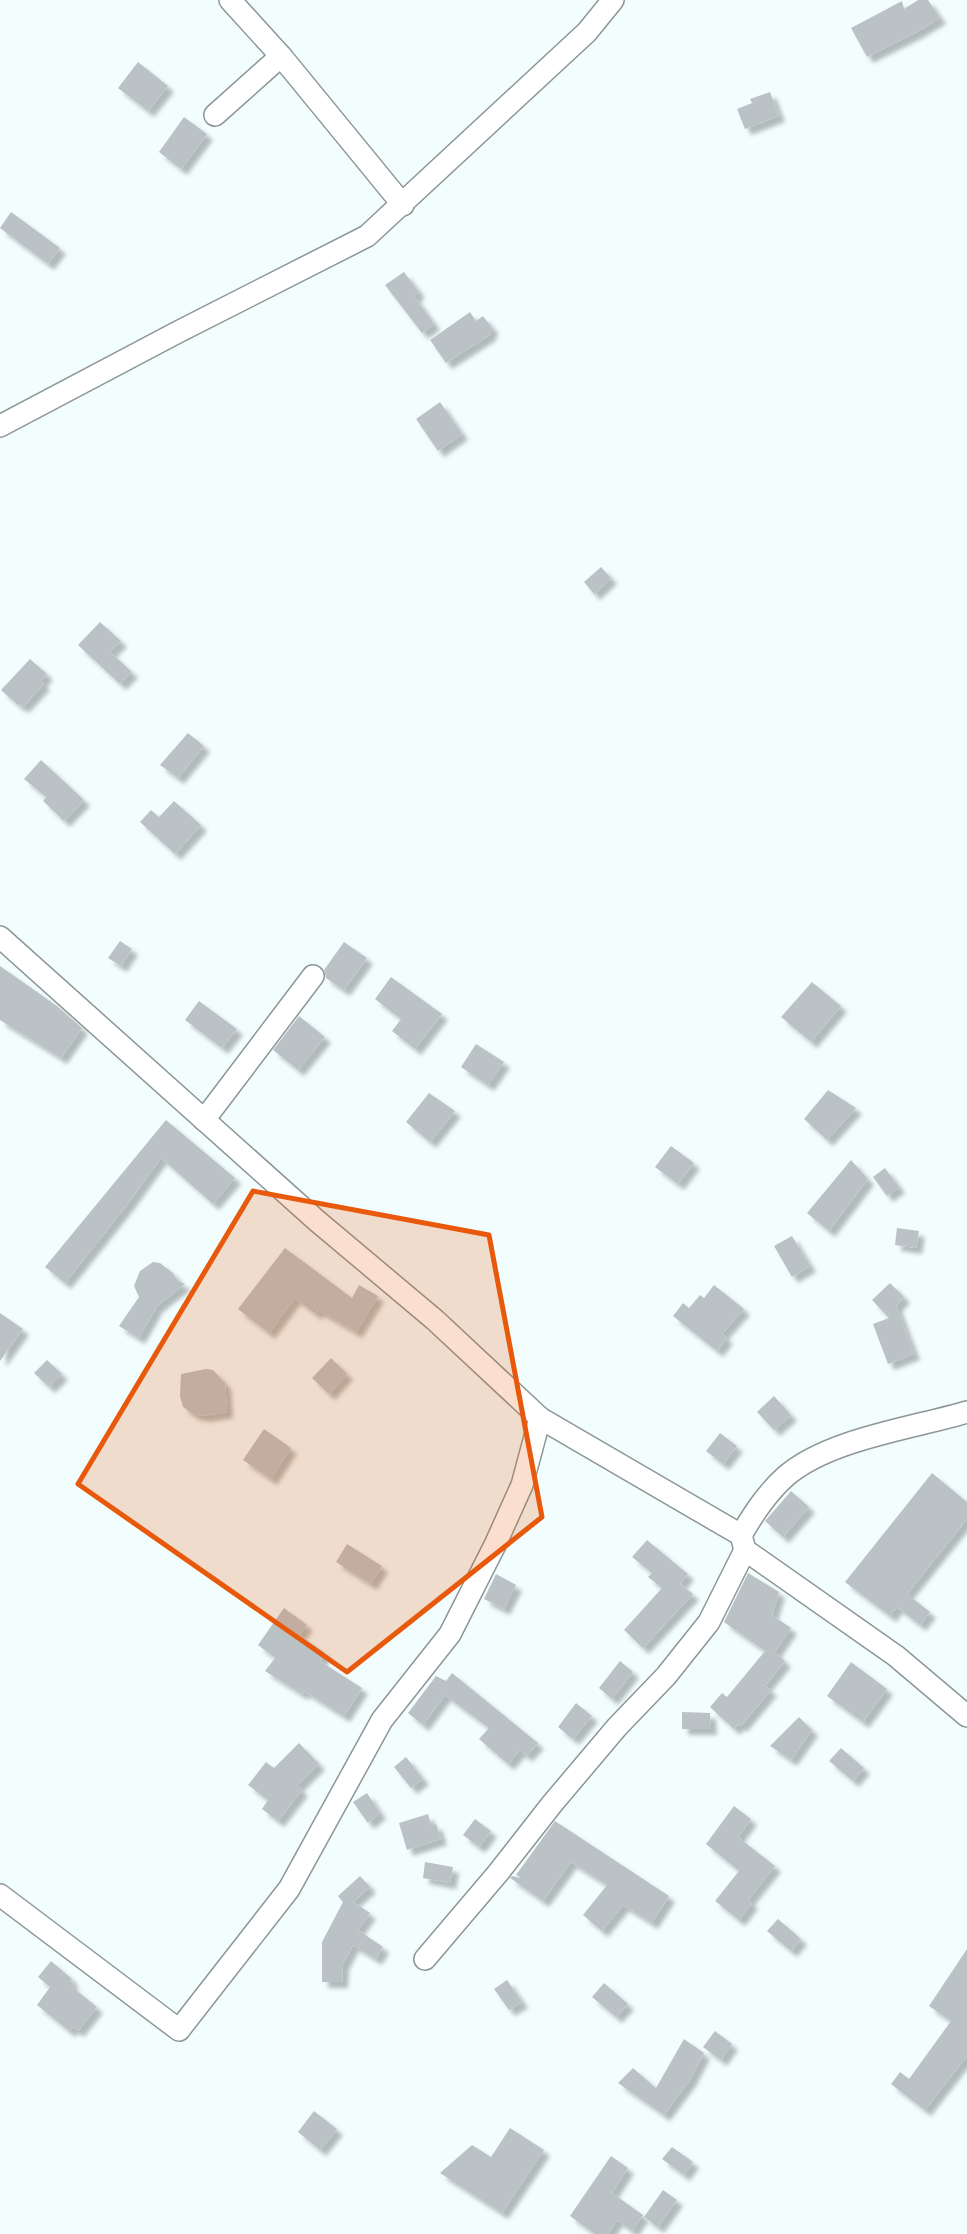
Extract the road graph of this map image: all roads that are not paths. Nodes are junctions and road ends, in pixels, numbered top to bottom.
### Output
1 (230, 0) edge
2 (613, 0) edge
3 (281, 56) junction
4 (215, 115) dead end
5 (403, 205) junction
6 (0, 426) edge
7 (0, 937) edge
8 (313, 976) dead end
9 (204, 1120) junction
10 (967, 1412) edge
11 (540, 1418) junction
12 (743, 1543) junction
13 (967, 1716) edge
14 (0, 1895) edge
15 (425, 1959) dead end

1 - 3 street
2 - 5 street
3 - 4 street
3 - 5 street
5 - 6 street
7 - 9 street
8 - 9 street
9 - 11 street
10 - 12 street
11 - 12 street
11 - 14 street
12 - 13 street
12 - 15 street

